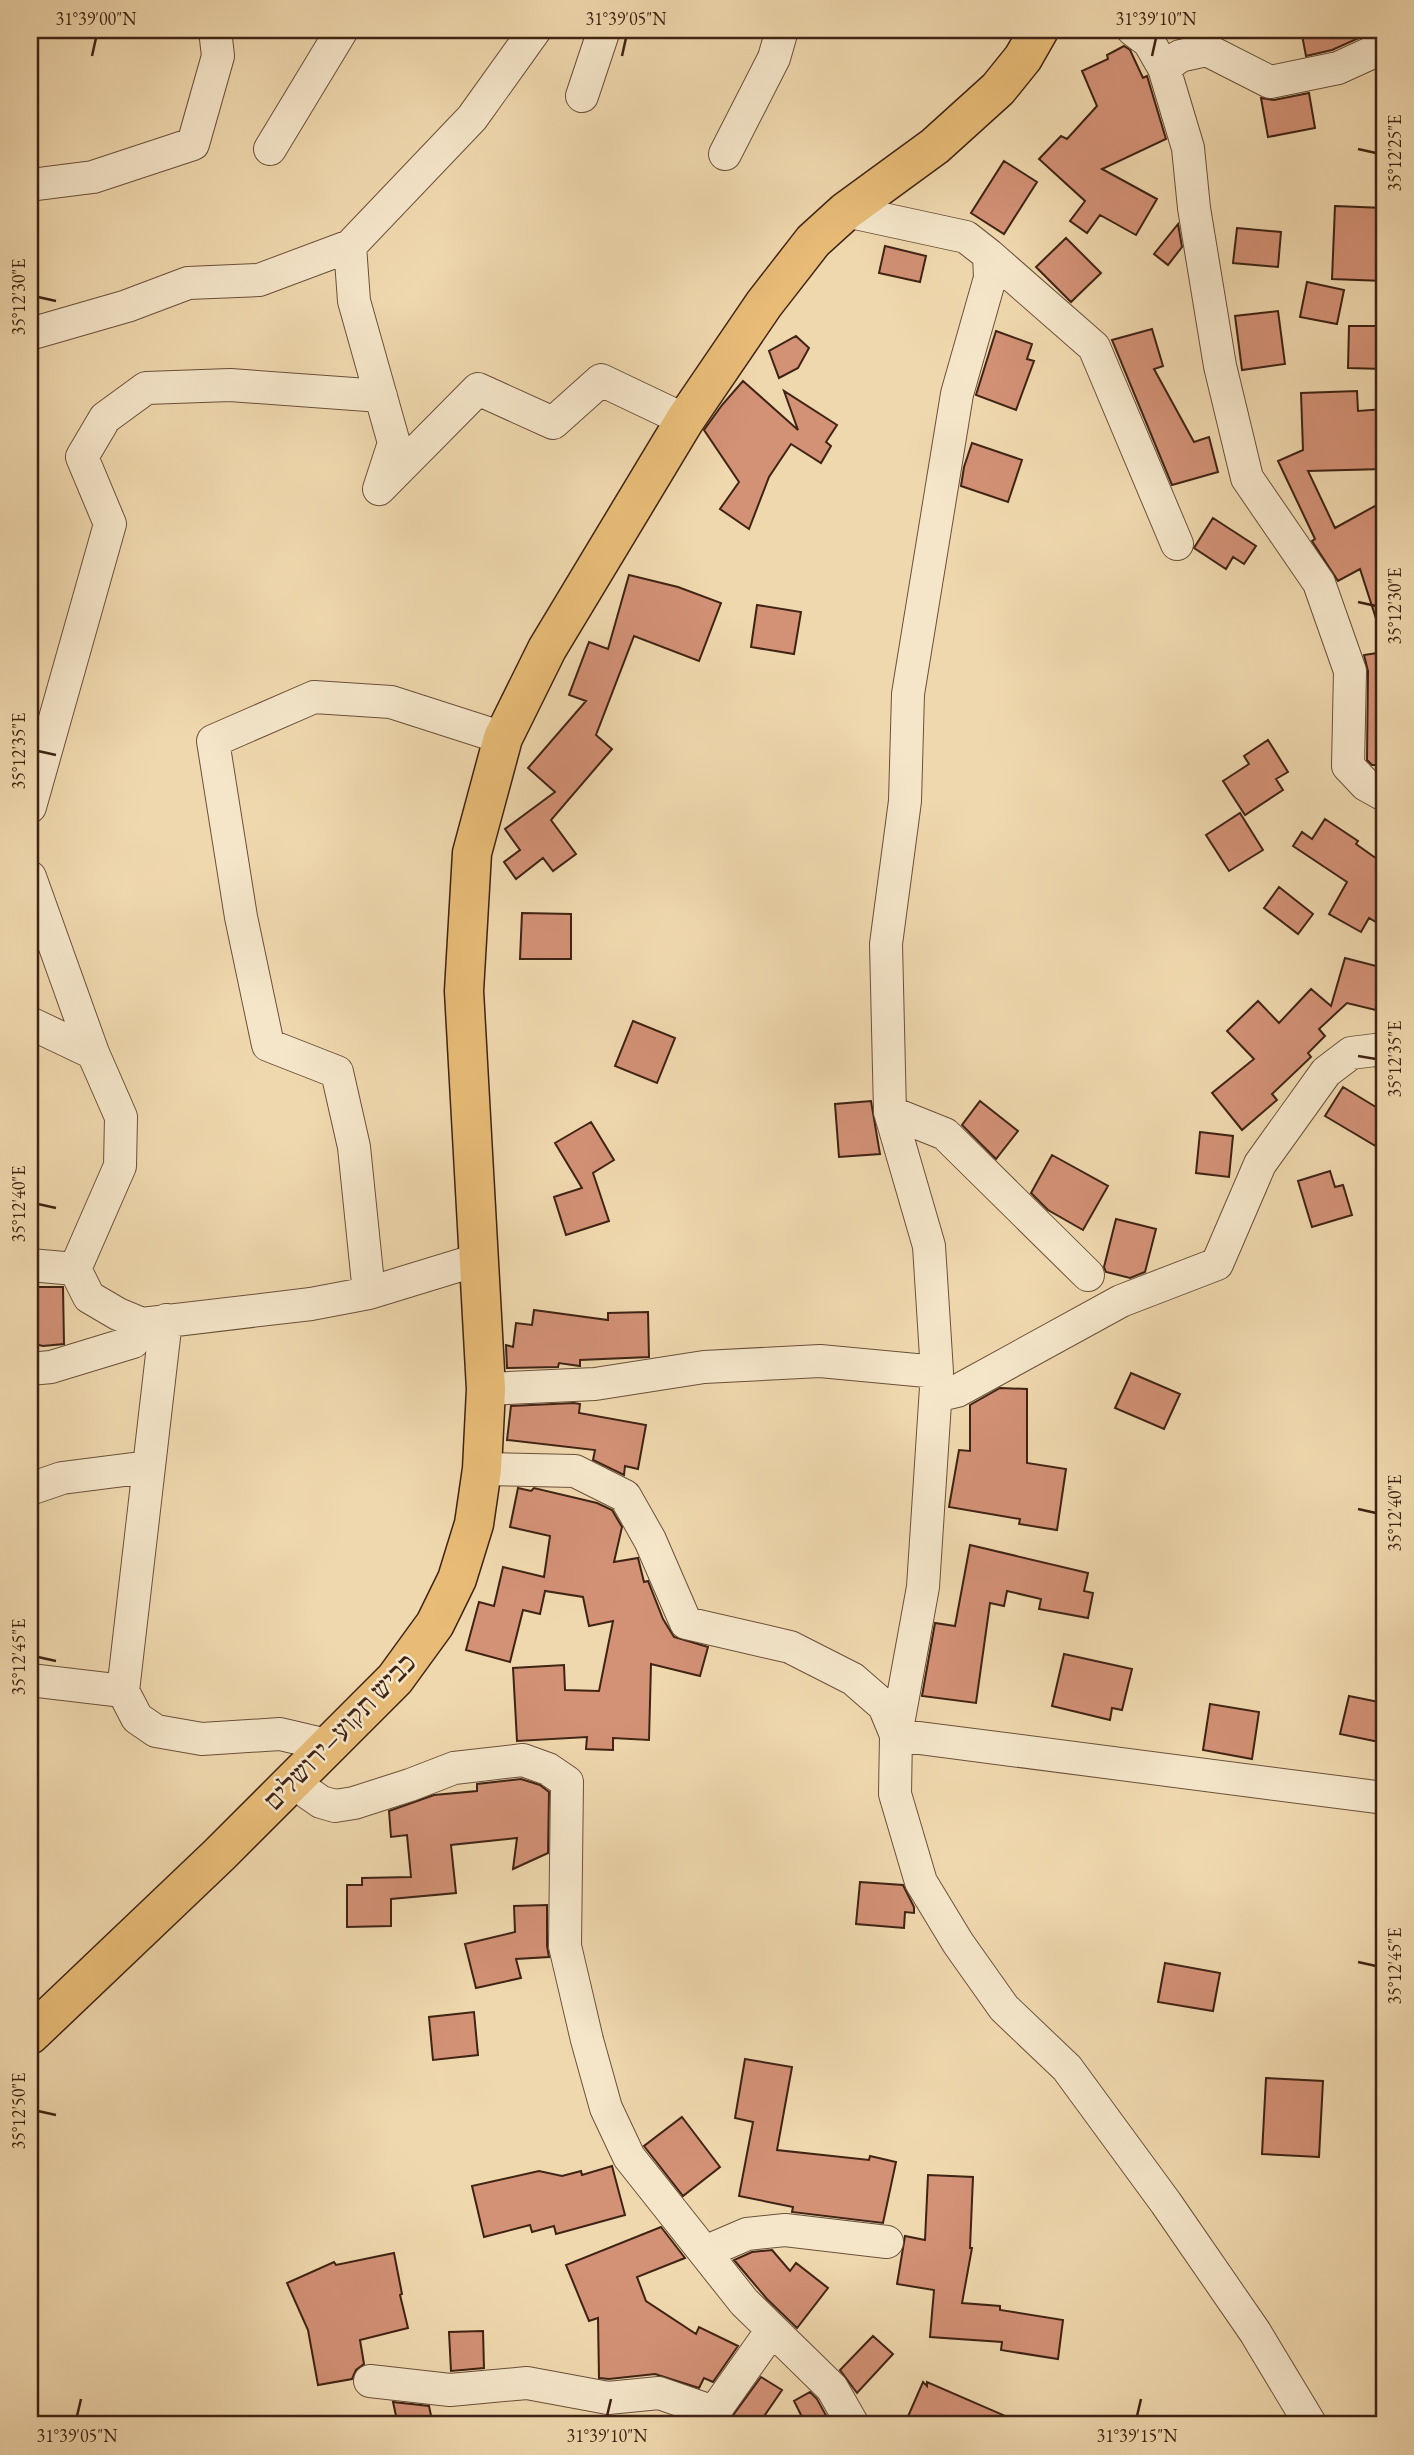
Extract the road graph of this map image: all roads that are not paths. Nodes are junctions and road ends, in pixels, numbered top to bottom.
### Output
1 (215, 30) edge
2 (342, 30) edge
3 (536, 30) edge
4 (604, 30) edge
5 (782, 30) edge
6 (1040, 30) edge
7 (1133, 30) edge
8 (1384, 47) edge
9 (1164, 68) junction
10 (582, 96) dead end
11 (270, 149) dead end
12 (725, 154) dead end
13 (30, 185) edge
14 (846, 211) junction
15 (350, 246) junction
16 (989, 255) junction
17 (30, 334) edge
18 (381, 396) junction
19 (685, 420) junction
20 (1177, 544) dead end
21 (503, 738) junction
22 (1384, 795) edge
23 (30, 807) edge
24 (30, 877) edge
25 (30, 1023) edge
26 (1384, 1051) edge
27 (93, 1053) junction
28 (890, 1112) junction
29 (480, 1259) junction
30 (30, 1265) edge
31 (75, 1269) junction
32 (1088, 1275) dead end
33 (369, 1293) junction
34 (154, 1322) junction
35 (30, 1369) edge
36 (936, 1384) junction
37 (486, 1389) junction
38 (148, 1468) junction
39 (482, 1469) junction
40 (30, 1489) edge
41 (30, 1680) edge
42 (123, 1691) junction
43 (896, 1735) junction
44 (327, 1745) junction
45 (296, 1776) junction
46 (1384, 1798) edge
47 (30, 2035) edge
48 (887, 2242) dead end
49 (705, 2252) junction
50 (772, 2330) junction
51 (370, 2381) dead end
52 (853, 2425) edge
53 (1311, 2425) edge

1 - 13 street
2 - 11 street
3 - 15 street
4 - 10 street
5 - 12 street
6 - 14 main road, כביש תקוע–ירושלים
7 - 9 street
8 - 9 street
9 - 22 street
14 - 16 street
14 - 19 main road, כביש תקוע–ירושלים
15 - 17 street
15 - 18 street
16 - 20 street
16 - 28 street
18 - 19 street
18 - 23 street
19 - 21 main road, כביש תקוע–ירושלים
21 - 29 main road, כביש תקוע–ירושלים
21 - 33 street
24 - 27 street
25 - 27 street
26 - 36 street
27 - 31 street
28 - 32 street
28 - 36 street
29 - 33 street
29 - 37 main road, כביש תקוע–ירושלים
30 - 31 street
31 - 34 street
33 - 34 street
34 - 35 street
34 - 38 street
36 - 37 street
36 - 43 street
37 - 39 main road, כביש תקוע–ירושלים
38 - 40 street
38 - 42 street
39 - 43 street
39 - 44 main road, כביש תקוע–ירושלים
41 - 42 street
42 - 44 street
43 - 46 street
43 - 53 street
44 - 45 main road, כביש תקוע–ירושלים
45 - 47 main road, כביש תקוע–ירושלים
45 - 49 street
48 - 49 street
49 - 50 street
50 - 51 street
50 - 52 street

